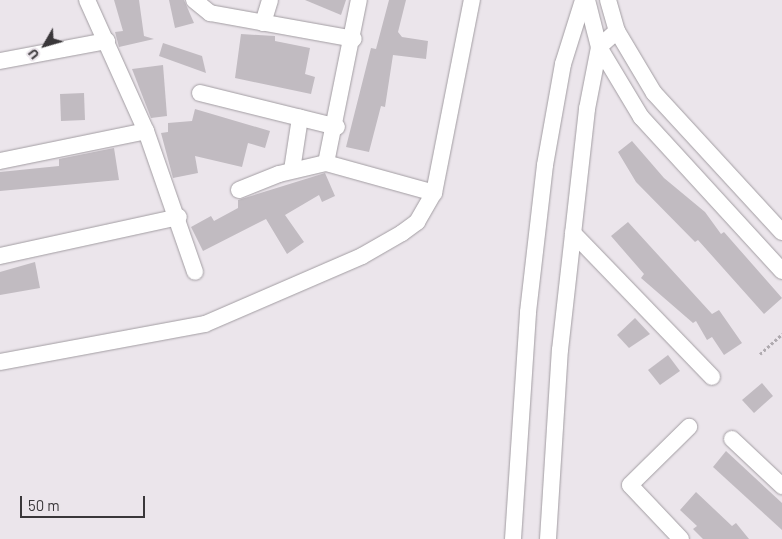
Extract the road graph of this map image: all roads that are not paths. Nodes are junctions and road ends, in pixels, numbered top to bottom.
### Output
1 (87, 0) edge
2 (194, 0) edge
3 (270, 0) edge
4 (360, 0) edge
5 (472, 0) edge
6 (585, 0) edge
7 (608, 0) edge
8 (263, 23) junction
9 (618, 31) junction
10 (354, 39) junction
11 (107, 41) junction
12 (599, 47) junction
13 (3, 57) edge
14 (200, 93) dead end
15 (300, 118) junction
16 (336, 127) junction
17 (146, 131) junction
18 (0, 161) edge
19 (326, 163) junction
20 (292, 170) junction
21 (239, 190) dead end
22 (434, 193) junction
23 (179, 217) junction
24 (572, 232) junction
25 (782, 232) edge
26 (0, 256) edge
27 (782, 271) edge
28 (195, 272) dead end
29 (0, 362) edge
30 (712, 377) dead end
31 (689, 427) dead end
32 (732, 439) dead end
33 (782, 486) edge
34 (513, 539) edge
35 (548, 539) edge
36 (681, 539) edge

1 - 11 street
2 - 8 street
3 - 8 street
4 - 10 street
5 - 22 street
6 - 12 street
6 - 34 street
7 - 9 street
8 - 10 street
9 - 12 street
9 - 25 street
10 - 16 street
11 - 13 street
11 - 17 street
12 - 24 street
12 - 27 street
14 - 15 street
15 - 16 street
15 - 20 street
16 - 19 street
17 - 18 street
17 - 23 street
19 - 20 street
19 - 22 street
20 - 21 street
22 - 29 street
23 - 26 street
23 - 28 street
24 - 30 street
24 - 35 street
31 - 36 street
32 - 33 street

